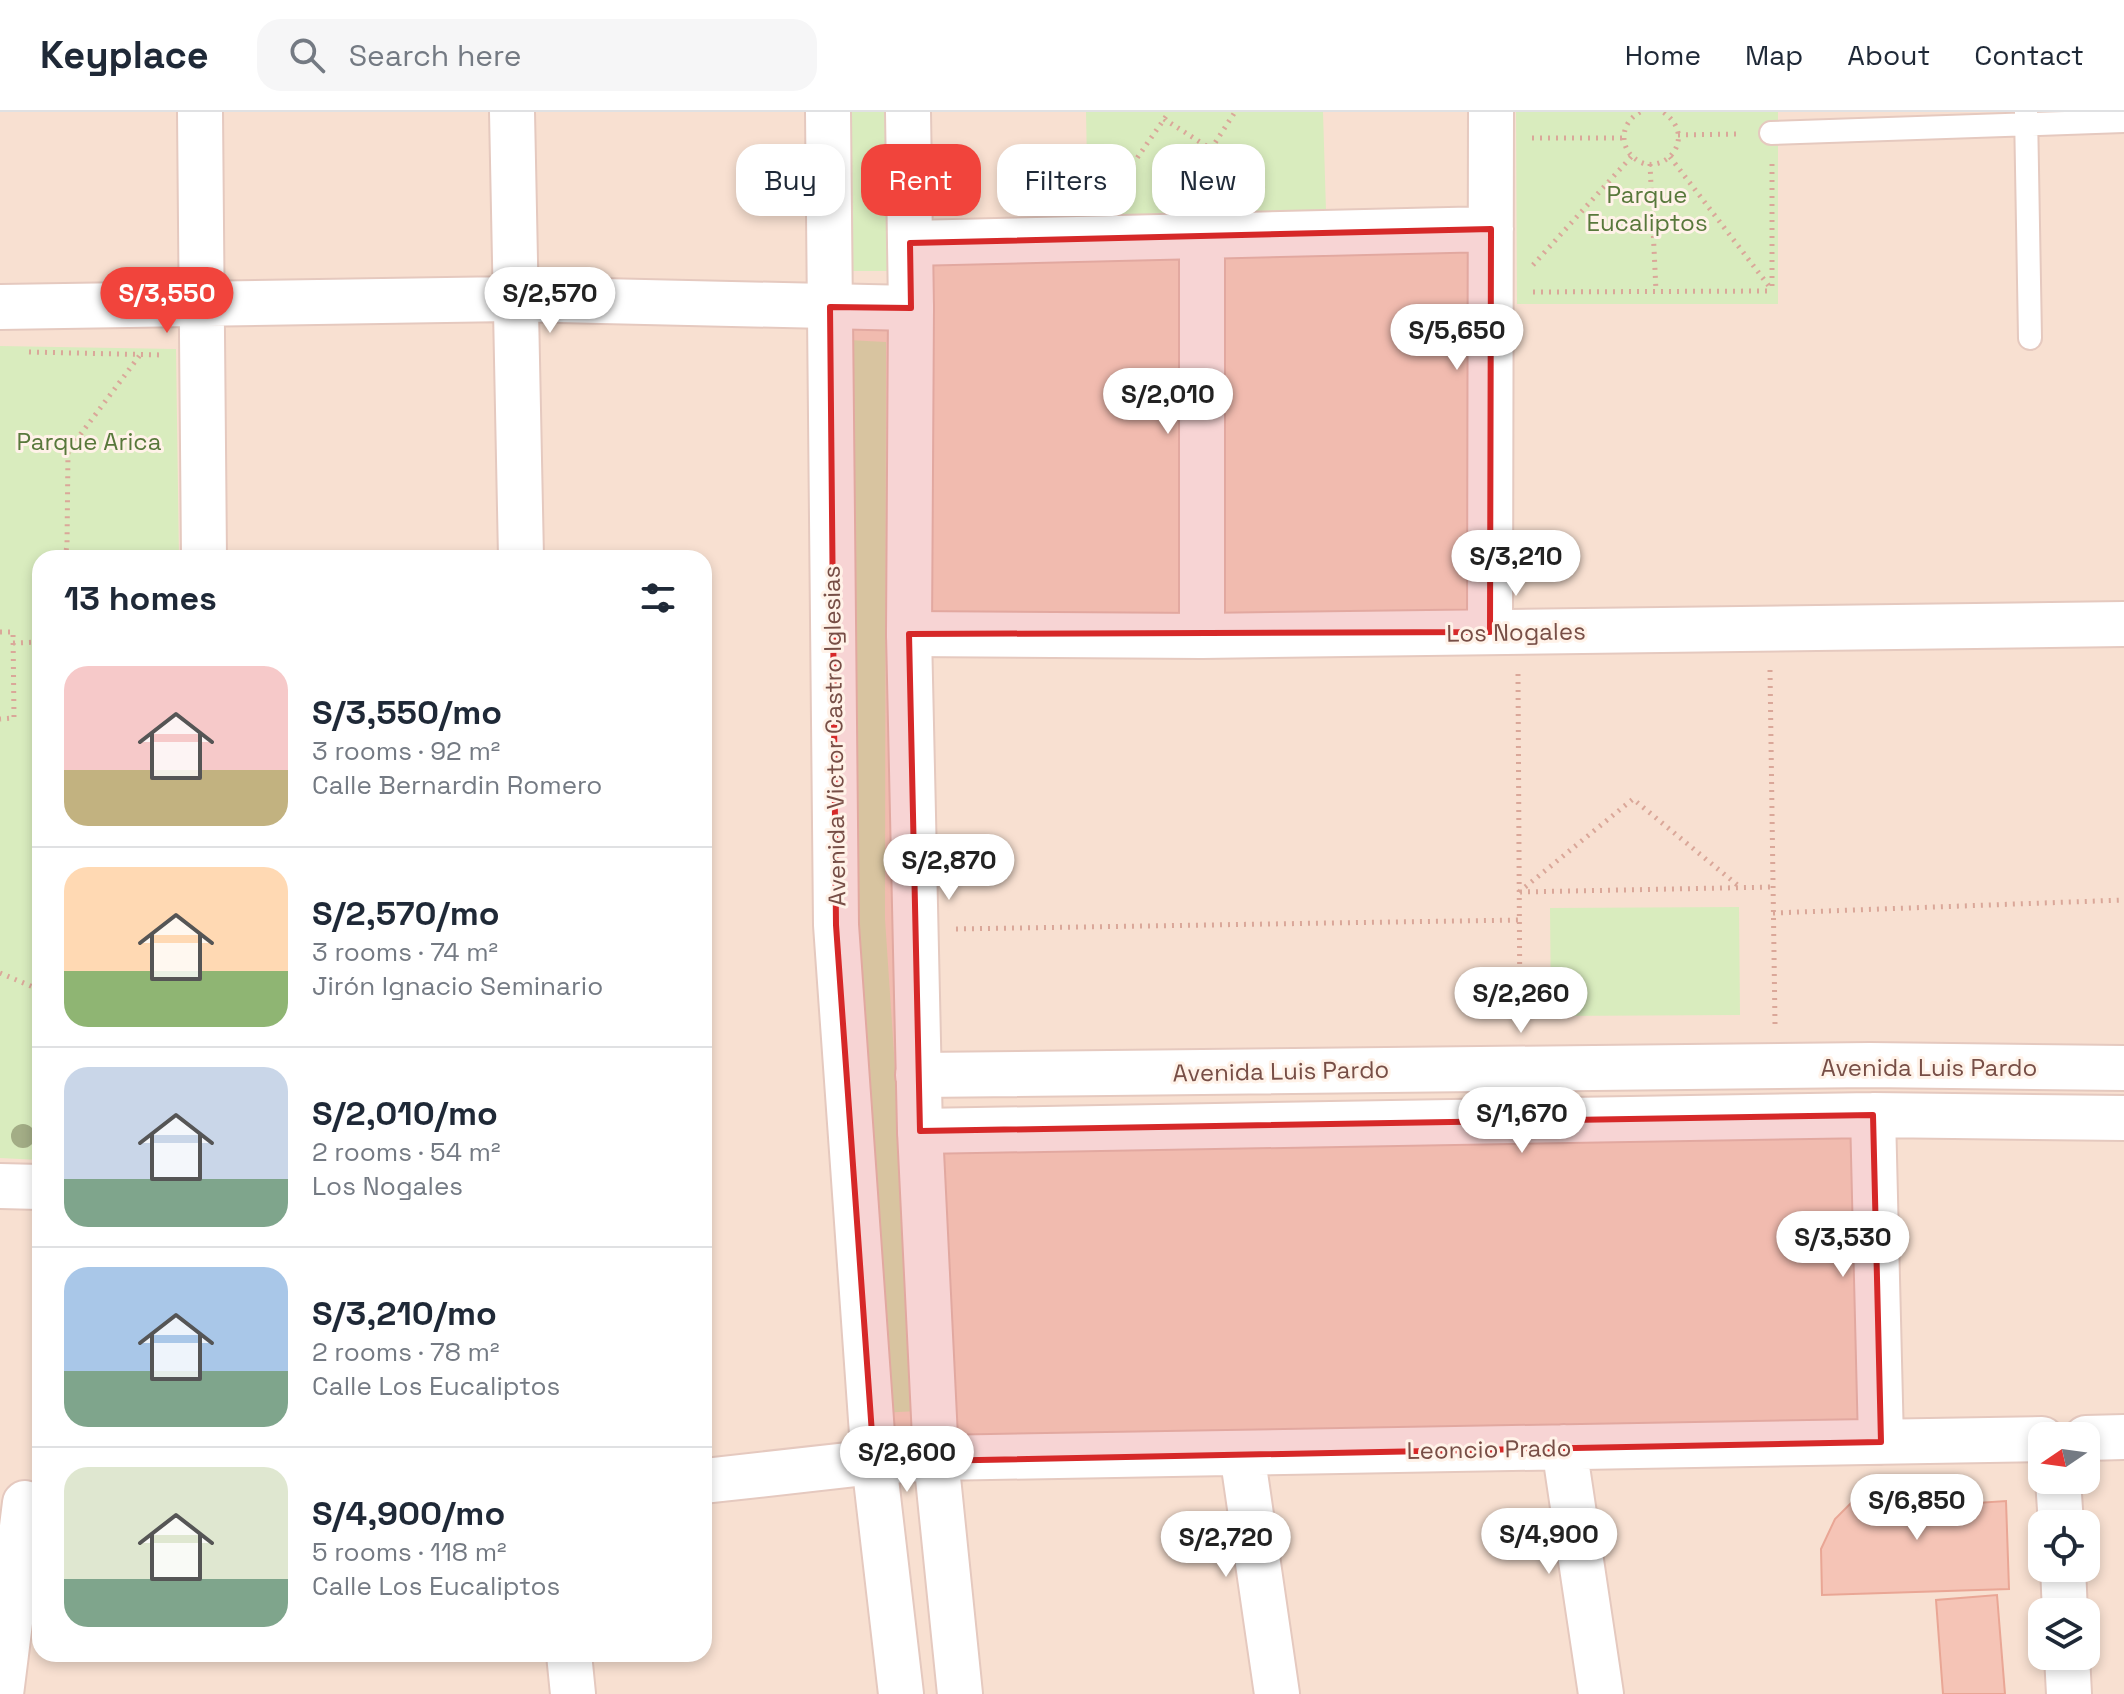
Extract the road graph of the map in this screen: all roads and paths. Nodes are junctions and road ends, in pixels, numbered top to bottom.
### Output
1 (200, 112) edge
2 (512, 112) edge
3 (828, 112) edge
4 (908, 112) edge
5 (1169, 112) edge
6 (1235, 112) edge
7 (1640, 112) edge
8 (1663, 112) edge
9 (2026, 118) edge
10 (1164, 119) junction
11 (2124, 121) edge
12 (1506, 125) edge
13 (1771, 133) junction
14 (1678, 135) junction
15 (1624, 138) junction
16 (1203, 144) edge
17 (1214, 144) edge
18 (1632, 156) junction
19 (1670, 157) junction
20 (1650, 164) junction
21 (1265, 190) edge
22 (1491, 229) junction
23 (1322, 234) junction
24 (1202, 236) junction
25 (1081, 239) junction
26 (910, 243) junction
27 (1772, 291) junction
28 (1500, 292) junction
29 (1656, 292) junction
30 (515, 299) junction
31 (201, 304) junction
32 (0, 307) edge
33 (830, 307) junction
34 (911, 308) junction
35 (2030, 338) dead end
36 (16, 352) dead end
37 (140, 354) junction
38 (171, 355) dead end
39 (66, 550) edge
40 (204, 550) edge
41 (521, 550) edge
42 (2124, 624) edge
43 (1769, 629) junction
44 (0, 632) edge
45 (1504, 632) junction
46 (909, 634) junction
47 (1202, 636) junction
48 (32, 642) edge
49 (13, 643) junction
50 (0, 719) edge
51 (1773, 887) junction
52 (1741, 888) junction
53 (1519, 892) junction
54 (2124, 900) edge
55 (1773, 913) junction
56 (1519, 920) junction
57 (915, 929) junction
58 (0, 973) edge
59 (32, 987) edge
60 (1776, 1066) junction
61 (2124, 1068) edge
62 (1520, 1069) junction
63 (918, 1075) junction
64 (1873, 1115) junction
65 (2124, 1118) edge
66 (920, 1131) junction
67 (0, 1186) edge
68 (32, 1187) edge
69 (2124, 1437) edge
70 (2100, 1438) edge
71 (2028, 1439) edge
72 (1881, 1442) junction
73 (1564, 1447) junction
74 (1242, 1453) junction
75 (936, 1458) junction
76 (874, 1462) junction
77 (712, 1480) edge
78 (22, 1502) edge
79 (570, 1662) edge
80 (2068, 1670) edge
81 (1, 1694) edge
82 (573, 1694) edge
83 (901, 1694) edge
84 (960, 1694) edge
85 (1277, 1694) edge
86 (1601, 1694) edge
87 (2069, 1694) edge

1 - 31 street
2 - 30 street
3 - 33 street, Avenida Victor Castro Iglesias
4 - 26 street
5 - 10 path
6 - 17 path
7 - 15 path
8 - 14 path
9 - 11 lane
9 - 13 lane
9 - 35 lane
10 - 16 path
10 - 25 path
12 - 15 path
12 - 22 street
13 - 14 path
13 - 27 path
14 - 19 path
15 - 18 path
18 - 20 path
18 - 28 path
19 - 20 path
19 - 27 path
20 - 29 path
21 - 23 path
22 - 23 street
22 - 28 street
23 - 24 street
24 - 25 street
24 - 47 street
25 - 26 street
26 - 34 street
27 - 29 path
28 - 29 path
28 - 45 street
30 - 31 street
30 - 33 street
30 - 41 street
31 - 32 street
31 - 40 street
33 - 34 street
33 - 76 street, Avenida Victor Castro Iglesias
34 - 46 street
36 - 37 path
37 - 38 path
37 - 39 path
42 - 43 street, Los Nogales
43 - 45 street, Los Nogales
43 - 51 path
44 - 49 path
45 - 47 street, Los Nogales
45 - 53 path
46 - 47 street, Los Nogales
46 - 57 street
48 - 49 path
49 - 50 path
51 - 52 path
51 - 55 path
52 - 53 path
52 - 53 path
53 - 56 path
54 - 55 path
55 - 60 path
56 - 57 path
56 - 62 path
57 - 63 street
58 - 59 path
60 - 61 street, Avenida Luis Pardo
60 - 62 street, Avenida Luis Pardo
62 - 63 street, Avenida Luis Pardo
63 - 66 street
64 - 65 street, Avenida Luis Pardo
64 - 66 street, Avenida Luis Pardo
64 - 72 street
66 - 75 street
67 - 68 street
69 - 70 street
71 - 72 street, Leoncio Prado
72 - 73 street, Leoncio Prado
73 - 74 street, Leoncio Prado
73 - 86 street
74 - 75 street, Leoncio Prado
74 - 85 street
75 - 76 street, Leoncio Prado
75 - 84 street
76 - 77 street, Leoncio Prado
76 - 83 street, Avenida Victor Castro Iglesias
78 - 81 street
79 - 82 street
80 - 87 street

